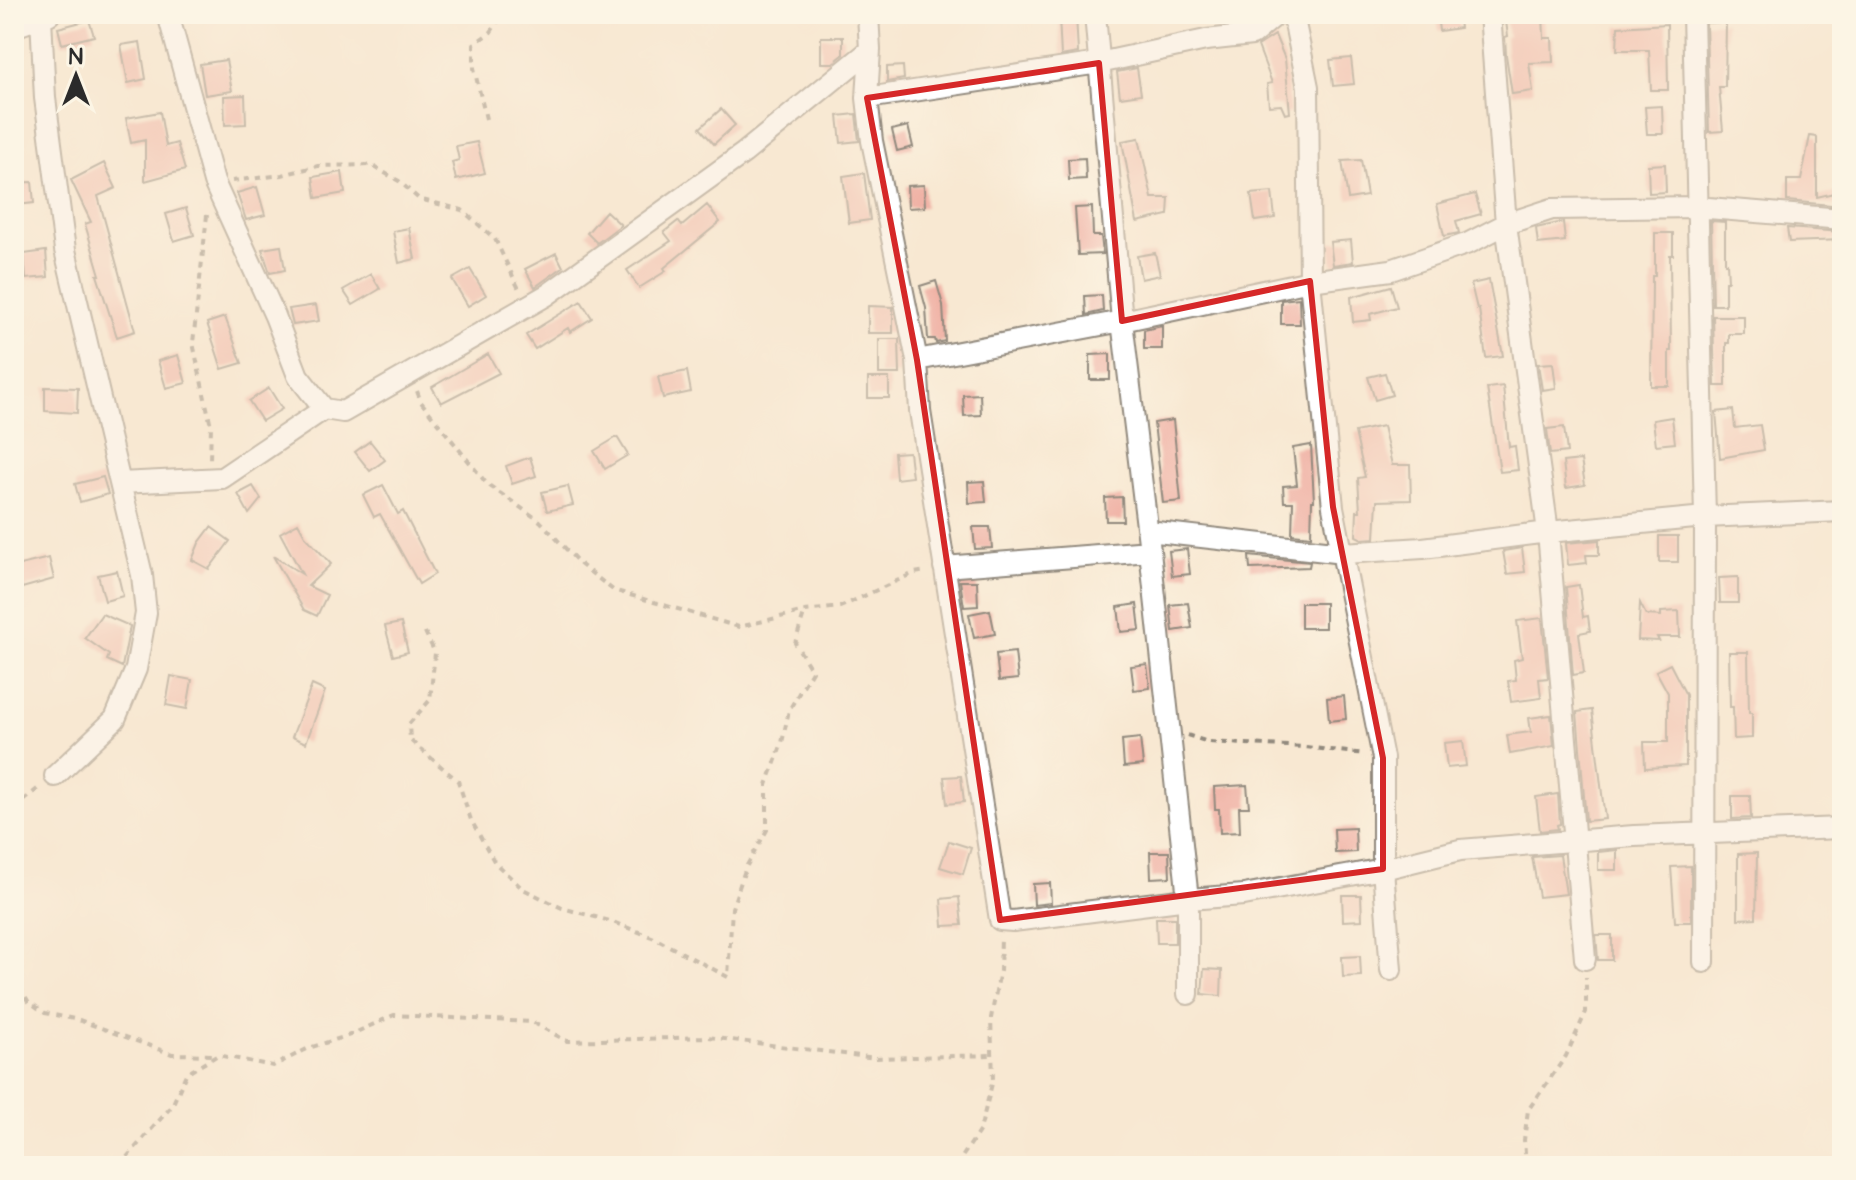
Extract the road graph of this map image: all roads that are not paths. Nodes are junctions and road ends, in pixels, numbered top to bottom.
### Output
1 (168, 14) edge
2 (868, 14) edge
3 (1095, 14) edge
4 (1277, 14) edge
5 (1293, 14) edge
6 (1490, 14) edge
7 (1693, 14) edge
8 (46, 16) edge
9 (14, 27) edge
10 (870, 50) junction
11 (1099, 63) junction
12 (867, 98) junction
13 (1696, 207) junction
14 (1842, 219) edge
15 (1506, 224) junction
16 (1310, 281) junction
17 (1122, 321) junction
18 (917, 360) junction
19 (324, 409) junction
20 (120, 483) junction
21 (1842, 511) edge
22 (1705, 517) junction
23 (1548, 532) junction
24 (1149, 541) junction
25 (1343, 553) junction
26 (944, 567) junction
27 (55, 776) road end
28 (1842, 828) edge
29 (1705, 833) junction
30 (1573, 840) junction
31 (1383, 869) junction
32 (1188, 899) junction
33 (1585, 959) road end
34 (1704, 962) dead end
35 (1391, 970) dead end
36 (1188, 994) dead end

1 - 19 street
2 - 10 street
3 - 11 street
4 - 11 street
5 - 16 street
6 - 15 street
7 - 13 street
8 - 9 street
8 - 20 street
10 - 12 street
10 - 19 street
11 - 12 street
11 - 17 street
12 - 18 street
13 - 14 street
13 - 15 street
13 - 22 street
15 - 16 street
15 - 23 street
16 - 17 street
16 - 25 street
17 - 18 street
17 - 24 street
18 - 26 street
19 - 20 street
20 - 27 street
21 - 22 street
22 - 23 street
22 - 29 street
23 - 25 street
23 - 30 street
24 - 25 street
24 - 26 street
24 - 32 street
25 - 31 street
26 - 32 street
28 - 29 street
29 - 30 street
29 - 34 street
30 - 31 street
30 - 33 street
31 - 32 street
31 - 35 street
32 - 36 street

